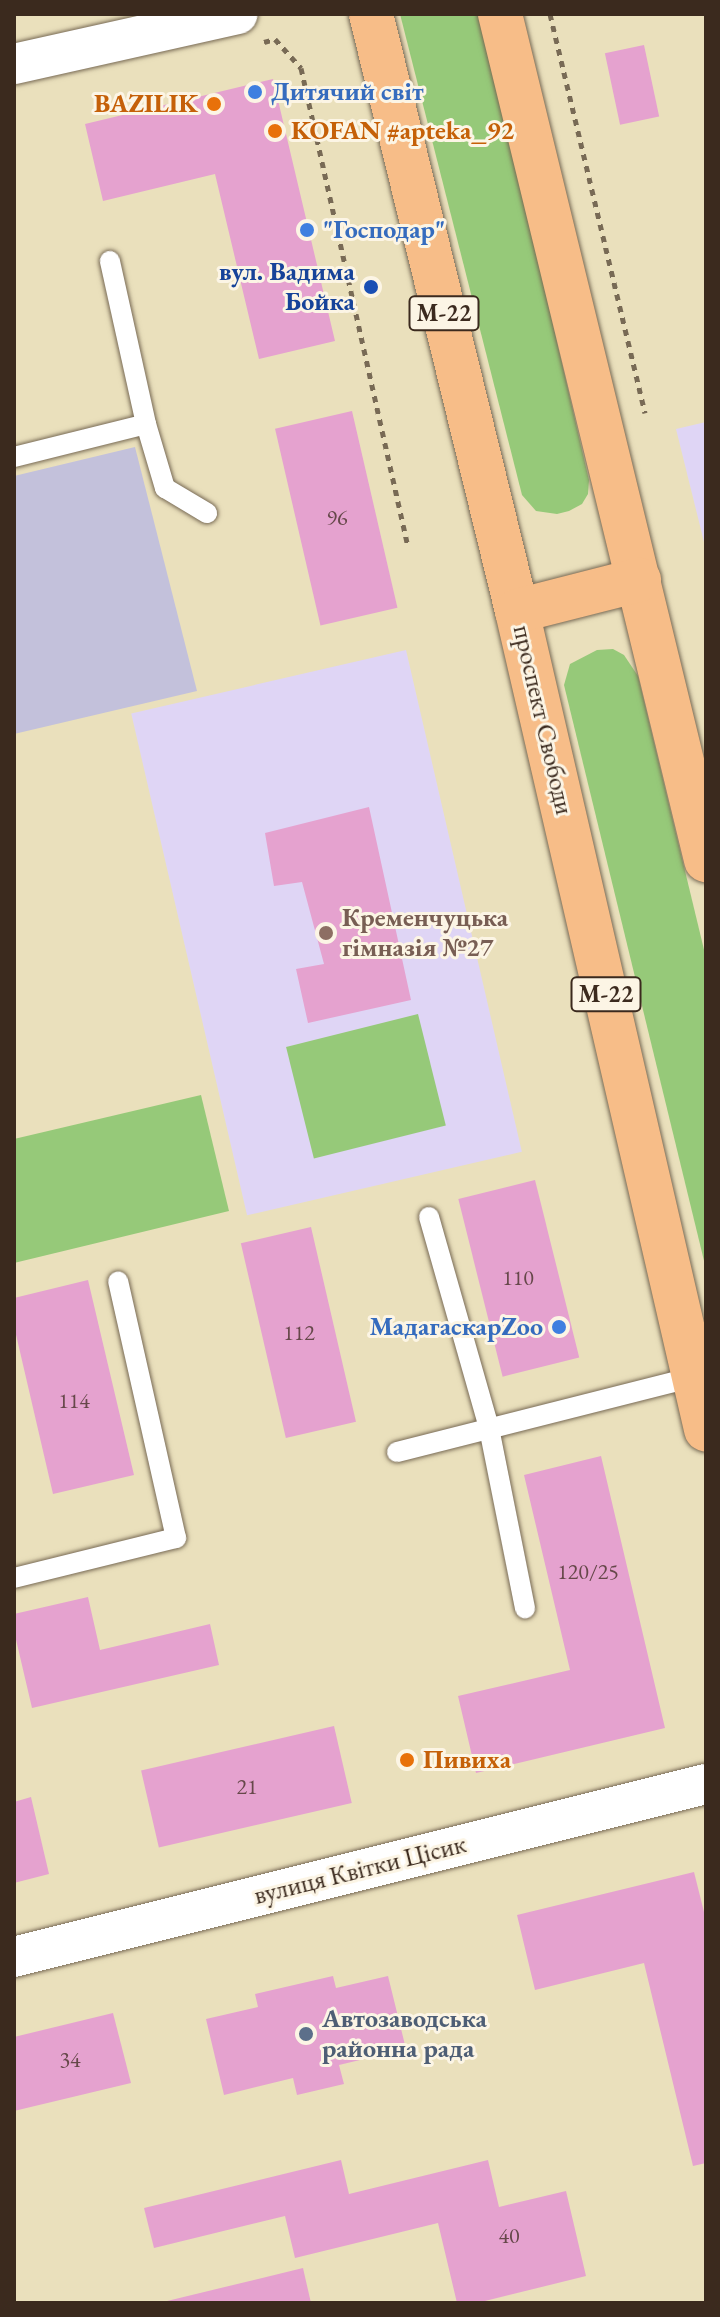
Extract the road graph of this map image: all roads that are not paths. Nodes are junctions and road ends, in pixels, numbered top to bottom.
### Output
1 (371, 14) edge
2 (500, 14) edge
3 (249, 28) edge
4 (14, 64) edge
5 (110, 261) dead end
6 (146, 424) junction
7 (14, 457) edge
8 (207, 513) dead end
9 (639, 580) junction
10 (517, 611) junction
11 (706, 860) edge
12 (429, 1217) dead end
13 (118, 1281) dead end
14 (694, 1377) junction
15 (489, 1428) junction
16 (706, 1429) edge
17 (397, 1452) dead end
18 (14, 1578) edge
19 (525, 1608) dead end
20 (706, 1784) edge
21 (14, 1957) edge

1 - 10 highway, проспект Свободи / М-22
2 - 9 highway
3 - 4 street
5 - 6 lane
6 - 7 lane
6 - 8 lane
9 - 10 highway
9 - 11 highway
10 - 14 highway, проспект Свободи / М-22
12 - 15 lane
13 - 18 lane
14 - 15 lane
14 - 16 highway, проспект Свободи / М-22
15 - 17 lane
15 - 19 lane
20 - 21 street, вулиця Квітки Цісик

